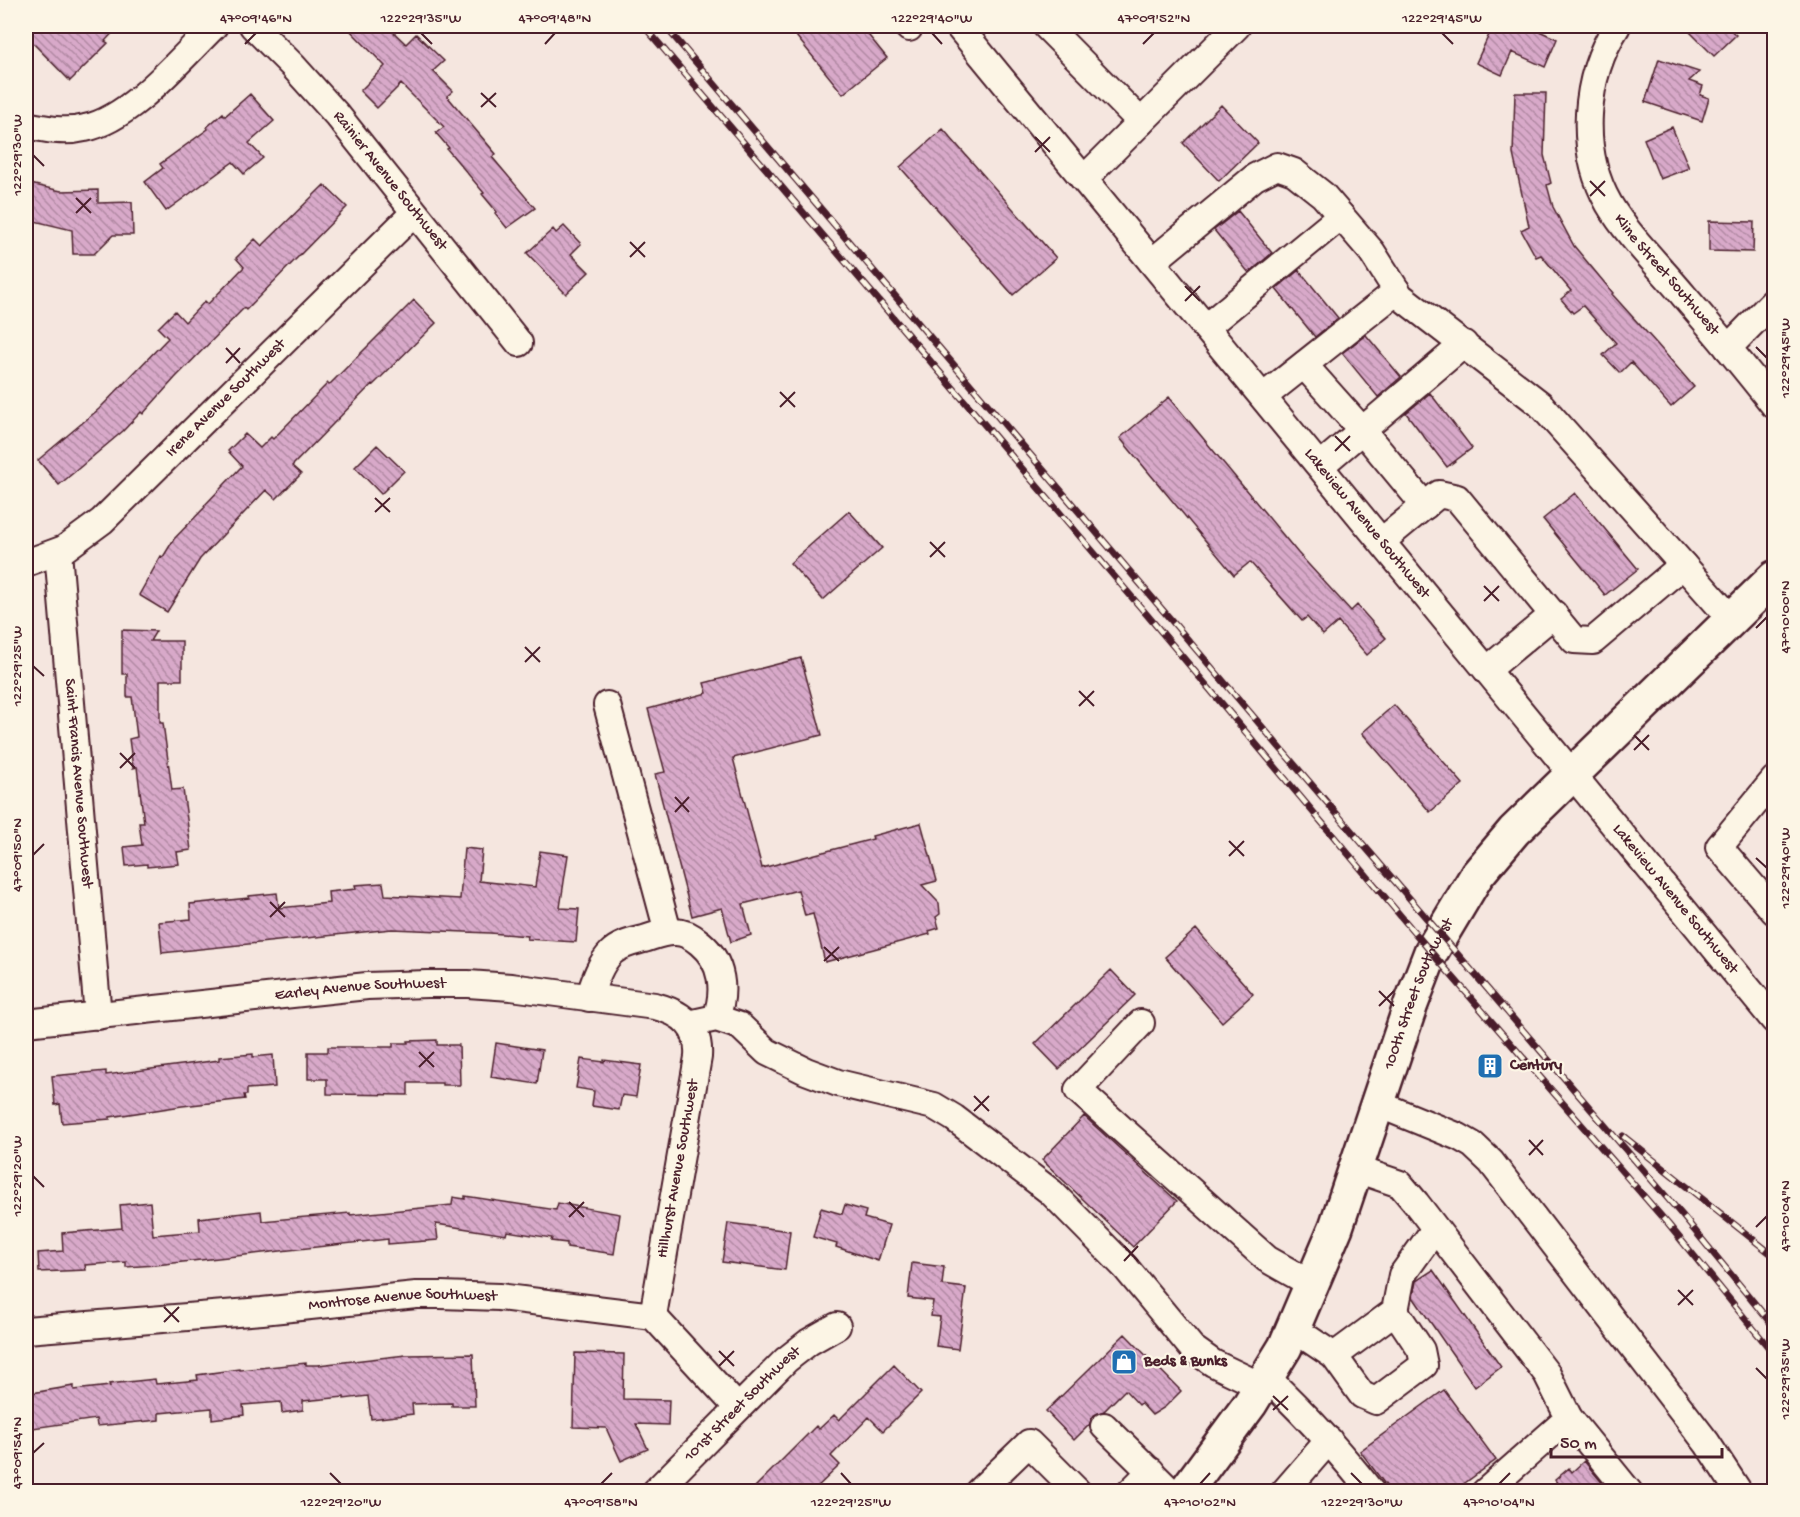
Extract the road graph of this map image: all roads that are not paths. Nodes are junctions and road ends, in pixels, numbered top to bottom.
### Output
1 (214, 26) edge
2 (253, 26) edge
3 (958, 26) edge
4 (1046, 26) edge
5 (1237, 26) edge
6 (1617, 26) edge
7 (1141, 122) junction
8 (26, 125) edge
9 (1084, 179) junction
10 (414, 213) junction
11 (1341, 216) junction
12 (1152, 262) junction
13 (1397, 291) junction
14 (1774, 301) edge
15 (1206, 327) junction
16 (519, 343) dead end
17 (1464, 344) junction
18 (1728, 348) junction
19 (1304, 364) junction
20 (1263, 397) junction
21 (1774, 405) edge
22 (1362, 430) junction
23 (1320, 466) junction
24 (1425, 506) junction
25 (1382, 542) junction
26 (58, 552) junction
27 (26, 562) edge
28 (1683, 565) junction
29 (1774, 578) edge
30 (1554, 614) junction
31 (1732, 620) junction
32 (1487, 670) junction
33 (607, 705) dead end
34 (1572, 773) junction
35 (1774, 780) edge
36 (1774, 911) edge
37 (668, 932) junction
38 (589, 998) junction
39 (98, 1016) junction
40 (716, 1018) junction
41 (1774, 1020) edge
42 (26, 1023) edge
43 (1141, 1023) dead end
44 (689, 1024) junction
45 (1378, 1104) junction
46 (1356, 1169) junction
47 (1436, 1229) junction
48 (1313, 1285) junction
49 (1395, 1311) junction
50 (653, 1316) junction
51 (837, 1326) dead end
52 (1294, 1329) junction
53 (26, 1330) edge
54 (1335, 1356) junction
55 (1264, 1382) junction
56 (738, 1408) junction
57 (1569, 1418) junction
58 (1104, 1426) dead end
59 (1329, 1440) junction
60 (1151, 1471) junction
61 (655, 1491) edge
62 (978, 1491) edge
63 (1078, 1491) edge
64 (1130, 1491) edge
65 (1171, 1491) edge
66 (1185, 1491) edge
67 (1284, 1491) edge
68 (1371, 1491) edge
69 (1485, 1491) edge
70 (1629, 1491) edge
71 (1739, 1491) edge

1 - 8 street
2 - 10 street, Rainier Avenue Southwest
3 - 9 street, Lakeview Avenue Southwest
4 - 7 street
5 - 7 street
6 - 18 street, Kline Street Southwest
7 - 9 street
9 - 12 street, Lakeview Avenue Southwest
10 - 16 street, Rainier Avenue Southwest
10 - 26 street, Irene Avenue Southwest
11 - 12 street
11 - 13 street
11 - 15 street
12 - 15 street, Lakeview Avenue Southwest
13 - 17 street
13 - 19 street
14 - 18 street
15 - 20 street, Lakeview Avenue Southwest
17 - 22 street
17 - 28 street
18 - 21 street, Kline Street Southwest
19 - 20 street
19 - 22 street
20 - 23 street, Lakeview Avenue Southwest
22 - 23 street
22 - 24 street
23 - 25 street, Lakeview Avenue Southwest
24 - 25 street
24 - 30 street
25 - 32 street, Lakeview Avenue Southwest
26 - 27 street, Irene Avenue Southwest
26 - 39 street, Saint Francis Avenue Southwest
28 - 30 street
28 - 31 street
29 - 31 main road, 100th Street Southwest
30 - 32 street
31 - 34 main road, 100th Street Southwest
32 - 34 street, Lakeview Avenue Southwest
33 - 37 street
34 - 41 street, Lakeview Avenue Southwest
34 - 45 main road, 100th Street Southwest
35 - 36 street
37 - 38 street
37 - 40 street
38 - 39 street, Earley Avenue Southwest
38 - 44 street, Earley Avenue Southwest
39 - 42 street, Earley Avenue Southwest
40 - 44 street
40 - 55 street
43 - 48 street
44 - 50 street, Hillhurst Avenue Southwest
45 - 46 main road, 100th Street Southwest
45 - 71 street
46 - 47 street
46 - 48 main road, 100th Street Southwest
47 - 49 street
47 - 57 street
48 - 52 main road, 100th Street Southwest
49 - 54 street
49 - 54 street
50 - 53 street, Montrose Avenue Southwest
50 - 56 street
51 - 56 street, 101st Street Southwest
52 - 54 street
52 - 55 main road, 100th Street Southwest
55 - 59 street
55 - 66 main road, 100th Street Southwest
56 - 61 street, 101st Street Southwest
57 - 69 street
57 - 70 street
58 - 60 street
59 - 67 street
59 - 68 street
60 - 64 street
60 - 65 street
62 - 63 street

